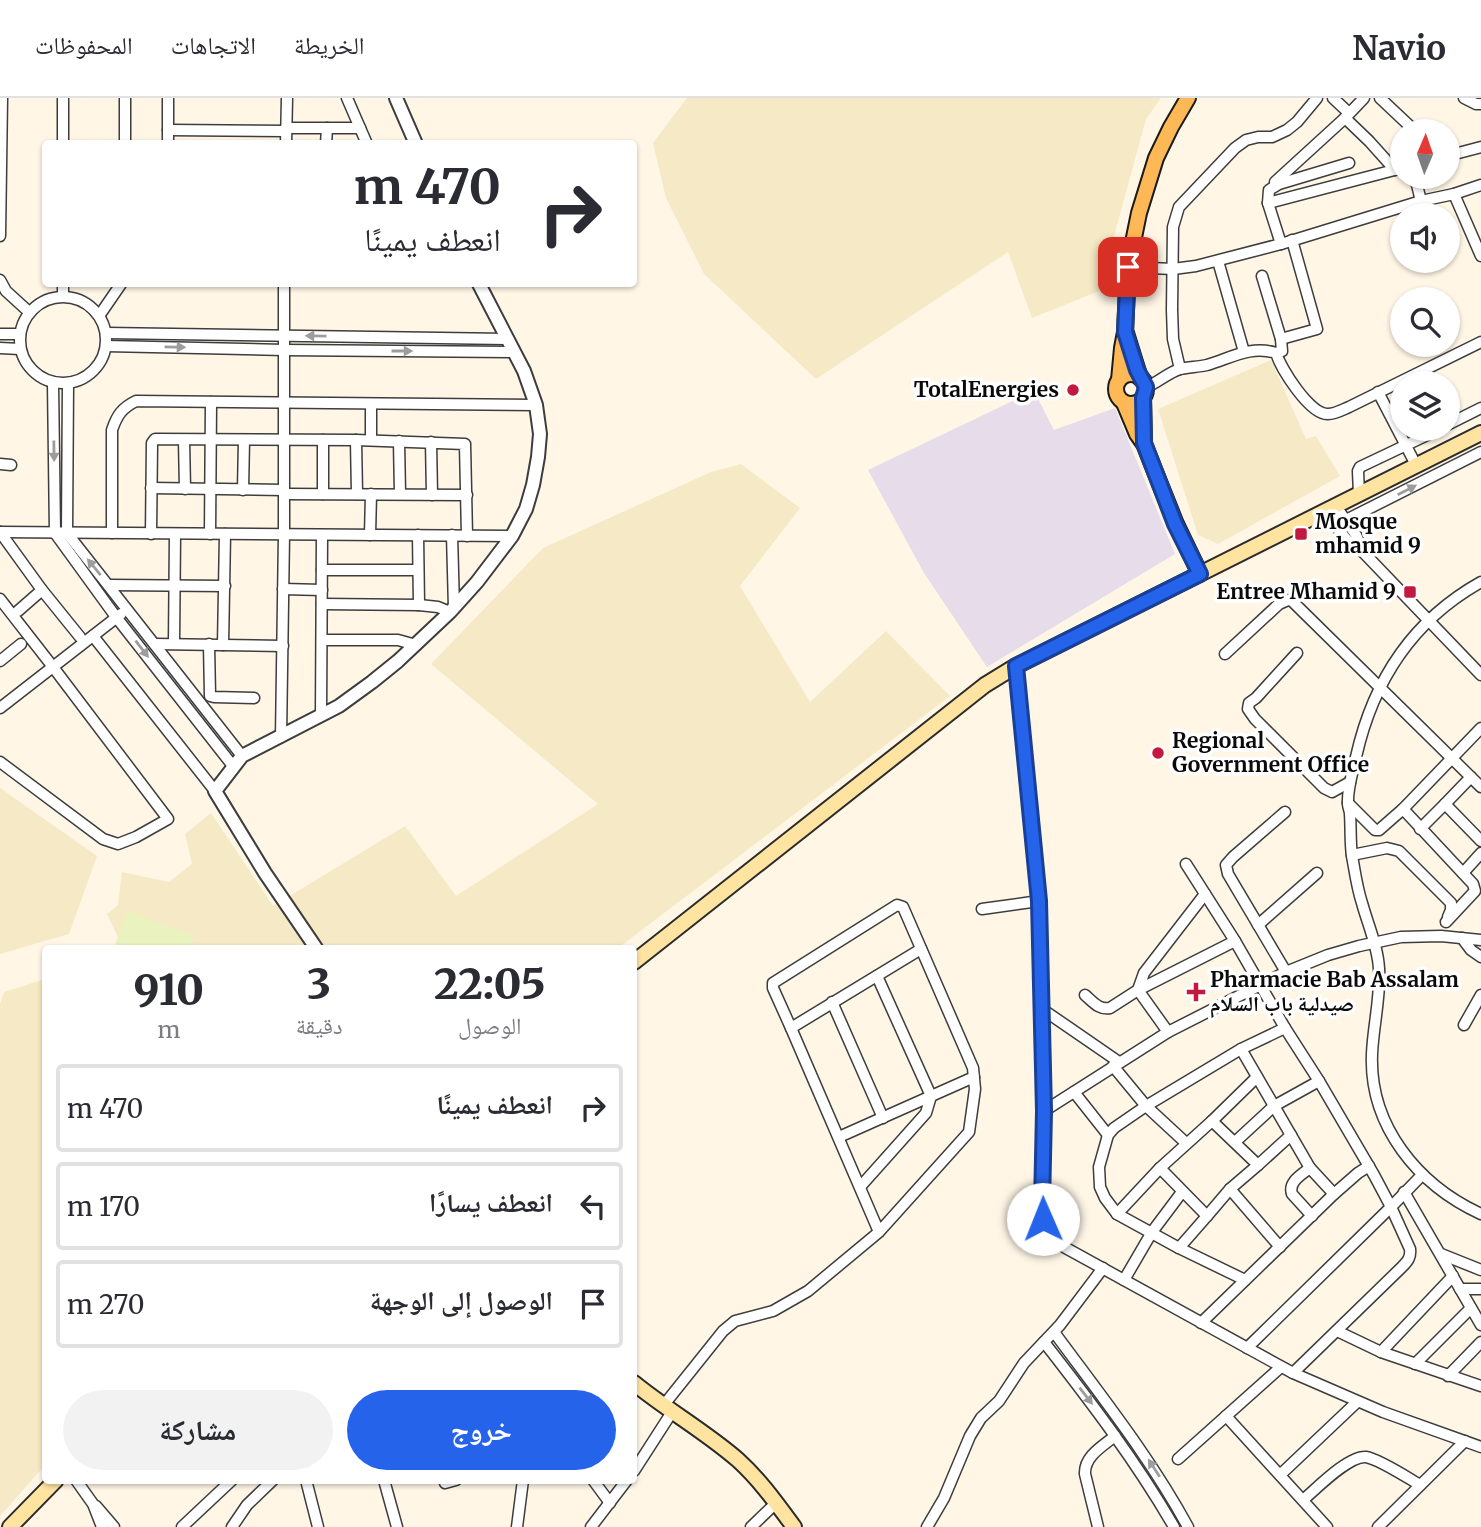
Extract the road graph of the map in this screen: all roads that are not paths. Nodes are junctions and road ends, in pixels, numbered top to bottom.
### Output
1 (2, 98) edge
2 (63, 98) edge
3 (125, 98) edge
4 (168, 98) edge
5 (286, 98) edge
6 (347, 98) edge
7 (396, 98) edge
8 (1188, 98) edge
9 (1317, 98) edge
10 (1334, 98) edge
11 (1363, 98) edge
12 (1380, 98) edge
13 (1464, 98) edge
14 (1481, 104) edge
15 (1347, 115) junction
16 (1402, 119) edge
17 (327, 128) junction
18 (360, 128) junction
19 (286, 129) junction
20 (168, 130) junction
21 (202, 131) junction
22 (63, 140) edge
23 (125, 140) edge
24 (168, 140) edge
25 (202, 140) edge
26 (286, 140) edge
27 (326, 140) edge
28 (365, 140) edge
29 (414, 140) edge
30 (1481, 147) edge
31 (1460, 153) edge
32 (1390, 161) edge
33 (1349, 163) dead end
34 (1390, 171) edge
35 (0, 175) edge
36 (1481, 186) edge
37 (1418, 189) edge
38 (1269, 190) junction
39 (1454, 194) junction
40 (1421, 201) junction
41 (1268, 203) junction
42 (0, 236) edge
43 (1292, 240) junction
44 (1280, 244) junction
45 (1481, 256) edge
46 (1218, 261) junction
47 (1128, 267) junction
48 (1173, 269) junction
49 (1262, 276) dead end
50 (0, 280) edge
51 (63, 287) edge
52 (119, 287) edge
53 (284, 287) edge
54 (481, 287) edge
55 (63, 296) junction
56 (29, 312) junction
57 (99, 316) junction
58 (1125, 332) junction
59 (106, 333) junction
60 (0, 334) edge
61 (19, 334) junction
62 (283, 335) junction
63 (507, 339) junction
64 (1281, 339) junction
65 (1481, 342) edge
66 (106, 346) junction
67 (0, 348) edge
68 (20, 349) junction
69 (284, 350) junction
70 (514, 352) junction
71 (1244, 352) junction
72 (1276, 353) junction
73 (1180, 369) junction
74 (1119, 380) junction
75 (53, 383) junction
76 (68, 383) junction
77 (1143, 388) junction
78 (1378, 392) junction
79 (211, 402) junction
80 (284, 403) junction
81 (1124, 403) junction
82 (371, 404) junction
83 (536, 405) junction
84 (1481, 408) edge
85 (1460, 418) edge
86 (1481, 433) edge
87 (184, 440) junction
88 (210, 440) junction
89 (244, 440) junction
90 (284, 440) junction
91 (323, 440) junction
92 (356, 440) junction
93 (371, 440) junction
94 (399, 441) junction
95 (1415, 441) edge
96 (431, 442) junction
97 (1144, 443) junction
98 (1405, 446) junction
99 (1481, 452) edge
100 (1416, 465) junction
101 (151, 488) junction
102 (185, 489) junction
103 (210, 489) junction
104 (243, 490) junction
105 (284, 492) junction
106 (323, 494) junction
107 (357, 494) junction
108 (371, 494) junction
109 (400, 494) junction
110 (1359, 494) junction
111 (432, 495) junction
112 (467, 495) junction
113 (1330, 508) junction
114 (1346, 520) junction
115 (0, 532) edge
116 (55, 533) junction
117 (67, 533) junction
118 (112, 533) junction
119 (151, 534) junction
120 (175, 534) junction
121 (210, 534) junction
122 (225, 534) junction
123 (284, 534) junction
124 (322, 535) junction
125 (370, 535) junction
126 (418, 535) junction
127 (452, 536) junction
128 (467, 536) junction
129 (512, 536) junction
130 (1363, 552) junction
131 (322, 570) junction
132 (418, 570) junction
133 (1200, 574) junction
134 (1481, 582) edge
135 (109, 585) junction
136 (175, 586) junction
137 (225, 586) junction
138 (283, 589) junction
139 (42, 590) junction
140 (322, 590) junction
141 (0, 599) edge
142 (322, 604) junction
143 (419, 605) junction
144 (127, 609) junction
145 (452, 610) junction
146 (18, 611) dead end
147 (116, 617) junction
148 (1428, 621) junction
149 (93, 636) junction
150 (80, 637) dead end
151 (322, 640) junction
152 (174, 643) junction
153 (21, 644) dead end
154 (155, 644) junction
155 (209, 644) junction
156 (223, 645) junction
157 (416, 645) junction
158 (282, 646) junction
159 (1297, 653) dead end
160 (1225, 654) dead end
161 (0, 661) edge
162 (1016, 666) junction
163 (53, 667) junction
164 (1481, 675) edge
165 (1379, 687) junction
166 (254, 698) dead end
167 (0, 708) edge
168 (321, 715) junction
169 (1481, 728) edge
170 (281, 737) junction
171 (1451, 757) junction
172 (238, 761) junction
173 (0, 762) edge
174 (1471, 777) junction
175 (1350, 782) junction
176 (1481, 787) edge
177 (215, 791) junction
178 (1348, 803) junction
179 (1445, 804) junction
180 (1403, 808) junction
181 (1285, 812) dead end
182 (1420, 829) junction
183 (1378, 830) junction
184 (1481, 841) edge
185 (1393, 849) junction
186 (1481, 853) edge
187 (1352, 855) junction
188 (1186, 864) dead end
189 (1317, 873) dead end
190 (1463, 873) junction
191 (1478, 886) edge
192 (1205, 894) junction
193 (1039, 901) junction
194 (982, 909) dead end
195 (1446, 922) junction
196 (1258, 925) junction
197 (1441, 936) junction
198 (1462, 938) junction
199 (1481, 940) edge
200 (1235, 941) junction
201 (1374, 942) junction
202 (314, 945) edge
203 (921, 949) junction
204 (1481, 957) edge
205 (637, 960) edge
206 (1286, 972) junction
207 (877, 976) junction
208 (1261, 985) junction
209 (1138, 990) junction
210 (1085, 995) dead end
211 (1481, 995) edge
212 (832, 1002) junction
213 (1042, 1009) junction
214 (1464, 1025) dead end
215 (791, 1028) junction
216 (1285, 1028) junction
217 (1168, 1032) junction
218 (1241, 1049) junction
219 (1116, 1064) junction
220 (974, 1077) junction
221 (1257, 1077) junction
222 (1319, 1082) junction
223 (1074, 1092) junction
224 (931, 1096) junction
225 (1146, 1106) junction
226 (1273, 1106) junction
227 (1044, 1111) junction
228 (883, 1118) junction
229 (1212, 1121) junction
230 (1108, 1135) junction
231 (1292, 1135) junction
232 (839, 1137) junction
233 (1235, 1142) junction
234 (1186, 1143) junction
235 (1258, 1165) junction
236 (1369, 1166) junction
237 (1160, 1168) junction
238 (1310, 1168) junction
239 (1422, 1175) junction
240 (860, 1187) junction
241 (1230, 1189) junction
242 (1182, 1192) junction
243 (1404, 1192) junction
244 (1334, 1194) junction
245 (1391, 1207) junction
246 (1116, 1214) junction
247 (1481, 1214) edge
248 (1207, 1216) junction
249 (1312, 1216) junction
250 (879, 1232) junction
251 (1152, 1232) junction
252 (1280, 1247) junction
253 (1179, 1248) junction
254 (1440, 1254) junction
255 (1103, 1268) junction
256 (1481, 1270) edge
257 (1453, 1276) junction
258 (1124, 1280) junction
259 (1245, 1280) junction
260 (1460, 1289) junction
261 (1481, 1289) edge
262 (1471, 1308) junction
263 (1201, 1323) junction
264 (1481, 1325) edge
265 (1337, 1331) junction
266 (1054, 1332) junction
267 (1044, 1342) junction
268 (1481, 1342) edge
269 (1247, 1348) junction
270 (1381, 1352) junction
271 (1415, 1364) junction
272 (1280, 1367) junction
273 (1293, 1373) junction
274 (1448, 1376) junction
275 (637, 1385) edge
276 (1481, 1386) edge
277 (1357, 1402) junction
278 (668, 1409) junction
279 (1226, 1416) junction
280 (1115, 1436) junction
281 (1465, 1441) junction
282 (1479, 1442) edge
283 (1178, 1459) dead end
284 (637, 1466) edge
285 (1280, 1475) junction
286 (52, 1484) edge
287 (79, 1484) edge
288 (228, 1484) edge
289 (269, 1484) edge
290 (307, 1484) edge
291 (385, 1484) edge
292 (522, 1484) edge
293 (596, 1484) edge
294 (624, 1484) edge
295 (1420, 1485) junction
296 (1303, 1500) junction
297 (610, 1503) junction
298 (776, 1503) junction
299 (93, 1504) junction
300 (10, 1527) edge
301 (102, 1527) edge
302 (114, 1527) edge
303 (182, 1527) edge
304 (232, 1527) edge
305 (318, 1527) edge
306 (397, 1527) edge
307 (517, 1527) edge
308 (591, 1527) edge
309 (751, 1527) edge
310 (794, 1527) edge
311 (927, 1527) edge
312 (1098, 1527) edge
313 (1174, 1527) edge
314 (1188, 1527) edge
315 (1327, 1527) edge
316 (1378, 1527) edge

1 - 35 street
2 - 22 street
3 - 23 street
4 - 20 street
5 - 19 street
6 - 18 street
7 - 29 street
8 - 47 main road
9 - 48 street
10 - 15 street
11 - 15 street
12 - 16 street
13 - 14 street
15 - 32 street
15 - 38 street
17 - 18 street
17 - 19 street
17 - 27 street
18 - 28 street
19 - 21 street
19 - 26 street
20 - 21 street
20 - 24 street
21 - 25 street
30 - 31 street
33 - 38 street
34 - 41 street
35 - 42 street
36 - 39 street
37 - 40 street
38 - 41 street
39 - 40 street
39 - 45 street
40 - 43 street
41 - 44 street
43 - 44 street
43 - 64 street
44 - 46 street
46 - 48 street
46 - 71 street
47 - 48 street
47 - 58 main road
48 - 73 street
49 - 64 street
50 - 56 street
51 - 55 street
52 - 57 street
53 - 62 street
54 - 63 street
55 - 56 street
55 - 57 street
56 - 61 street
57 - 59 street
58 - 74 main road
58 - 77 main road
59 - 62 street
59 - 66 street
60 - 61 street
61 - 68 street
63 -> 62 street
62 - 69 street
63 - 70 street
64 - 72 street
65 - 78 street
66 -> 69 street
66 - 76 street
67 - 68 street
68 - 75 street
69 -> 70 street
69 - 80 street
70 - 83 street
71 - 72 street
71 - 73 street
72 - 78 street
73 - 77 street
74 - 77 main road
74 - 81 main road
75 - 76 street
75 -> 116 street
76 - 117 street
77 - 81 main road
77 - 97 main road
78 - 98 street
79 - 80 street
79 - 88 street
79 - 118 street
80 - 82 street
80 - 90 street
81 - 97 main road
82 - 83 street
82 - 93 street
83 - 129 street
84 - 85 street
86 - 100 main road
87 - 88 street
87 - 101 street
87 - 102 street
88 - 89 street
88 - 103 street
89 - 90 street
89 - 104 street
90 - 91 street
90 - 105 street
91 - 92 street
91 - 106 street
92 - 93 street
92 - 107 street
93 - 94 street
94 - 96 street
94 - 109 street
95 - 98 street
96 - 111 street
96 - 112 street
97 - 133 main road
98 - 100 street
98 - 110 street
114 -> 99 street
100 - 110 main road
101 - 102 street
101 - 119 street
102 - 103 street
103 - 104 street
103 - 121 street
104 - 105 street
105 - 106 street
105 - 123 street
106 - 107 street
107 - 108 street
108 - 109 street
108 - 125 street
109 - 111 street
110 - 113 main road
111 - 112 street
112 - 128 street
113 - 114 street
113 - 130 street
113 - 133 main road
114 - 130 street
115 - 116 street
115 - 139 street
116 - 117 street
116 - 147 street
117 - 118 street
135 -> 117 street
118 - 119 street
119 - 120 street
120 - 121 street
120 - 136 street
121 - 122 street
122 - 123 street
122 - 137 street
123 - 124 street
123 - 138 street
124 - 125 street
124 - 131 street
125 - 126 street
126 - 127 street
126 - 132 street
127 - 128 street
127 - 145 street
128 - 129 street
129 - 145 street
130 - 148 street
131 - 132 street
131 - 140 street
132 - 143 street
133 - 162 main road
134 - 148 street
135 - 136 street
135 - 144 street
136 - 137 street
136 - 152 street
137 - 156 street
138 - 140 street
138 - 158 street
139 - 146 street
139 - 150 street
140 - 142 street
141 - 163 street
142 - 143 street
142 - 151 street
143 - 145 street
144 - 147 street
144 - 154 street
145 - 157 street
147 - 149 street
147 -> 172 street
148 - 164 street
148 - 165 street
149 - 163 street
149 - 177 street
151 - 157 street
151 - 168 street
152 - 154 street
152 - 155 street
153 - 161 street
154 - 172 street
155 - 156 street
155 - 166 street
156 - 158 street
157 - 168 street
158 - 170 street
159 - 175 street
160 - 165 street
162 - 193 street
162 - 205 main road
163 - 167 street
163 - 173 street
165 - 171 street
165 - 175 street
168 - 170 street
169 - 171 street
170 - 172 street
171 - 174 street
171 - 180 street
172 - 177 street
174 - 176 street
174 - 179 street
175 - 178 street
177 - 202 street
178 - 183 street
178 - 187 street
179 - 182 street
179 - 184 street
180 - 182 street
180 - 183 street
181 - 196 street
182 - 190 street
183 - 185 street
185 - 187 street
185 - 195 street
186 - 190 street
187 - 201 street
188 - 192 street
189 - 196 street
190 - 191 street
191 - 195 street
192 - 200 street
192 - 209 street
193 - 194 street
193 - 213 street
195 - 197 street
196 - 206 street
197 - 198 street
197 - 201 street
198 - 199 street
198 - 204 street
200 - 208 street
200 - 209 street
201 - 206 street
201 - 239 street
203 - 207 street
203 - 215 street
203 - 220 street
206 - 208 street
207 - 212 street
207 - 224 street
208 - 216 street
208 - 217 street
209 - 210 street
209 - 217 street
211 - 214 street
212 - 215 street
212 - 228 street
213 - 219 street
213 - 227 street
215 - 232 street
216 - 218 street
216 - 222 street
217 - 219 street
218 - 221 street
218 - 225 street
219 - 223 street
219 - 225 street
220 - 224 street
220 - 250 street
221 - 226 street
221 - 229 street
222 - 226 street
222 - 236 street
223 - 227 street
223 - 230 street
224 - 228 street
224 - 240 street
225 - 230 street
225 - 234 street
226 - 231 street
226 - 233 street
227 - 255 street
228 - 232 street
229 - 233 street
229 - 234 street
230 - 246 street
231 - 235 street
231 - 238 street
232 - 240 street
233 - 235 street
234 - 237 street
235 - 241 street
236 - 244 street
236 - 245 street
237 - 242 street
237 - 246 street
238 - 244 street
238 - 249 street
239 - 243 street
239 - 247 street
240 - 250 street
241 - 248 street
241 - 252 street
242 - 248 street
242 - 251 street
243 - 245 street
243 - 254 street
244 - 249 street
245 - 265 street
245 - 269 street
246 - 251 street
248 - 253 street
249 - 252 street
250 - 278 street
251 - 253 street
251 - 258 street
252 - 259 street
253 - 259 street
254 - 256 street
254 - 257 street
255 - 258 street
255 - 266 street
257 - 260 street
257 - 270 street
258 - 263 street
259 - 263 street
260 - 261 street
260 - 262 street
262 - 264 street
262 - 271 street
263 - 269 street
265 - 270 street
265 - 273 street
266 - 267 street
314 -> 266 street
267 -> 280 street
267 - 311 street
268 - 274 street
269 - 272 street
270 - 271 street
271 - 274 street
272 - 273 street
272 - 279 street
273 - 277 street
274 - 276 street
275 - 278 main road
277 - 281 street
277 - 285 street
278 - 284 street
278 - 298 main road
279 - 283 street
279 - 285 street
280 - 312 street
280 - 313 street
281 - 282 street
281 - 295 street
285 - 296 street
286 - 300 main road
287 - 299 street
288 - 303 street
289 - 304 street
290 - 305 street
291 - 306 street
292 - 307 street
293 - 297 street
294 - 297 street
295 - 296 street
295 - 316 street
296 - 315 street
297 - 308 street
298 - 309 street
298 - 310 main road
299 - 301 street
299 - 302 street

